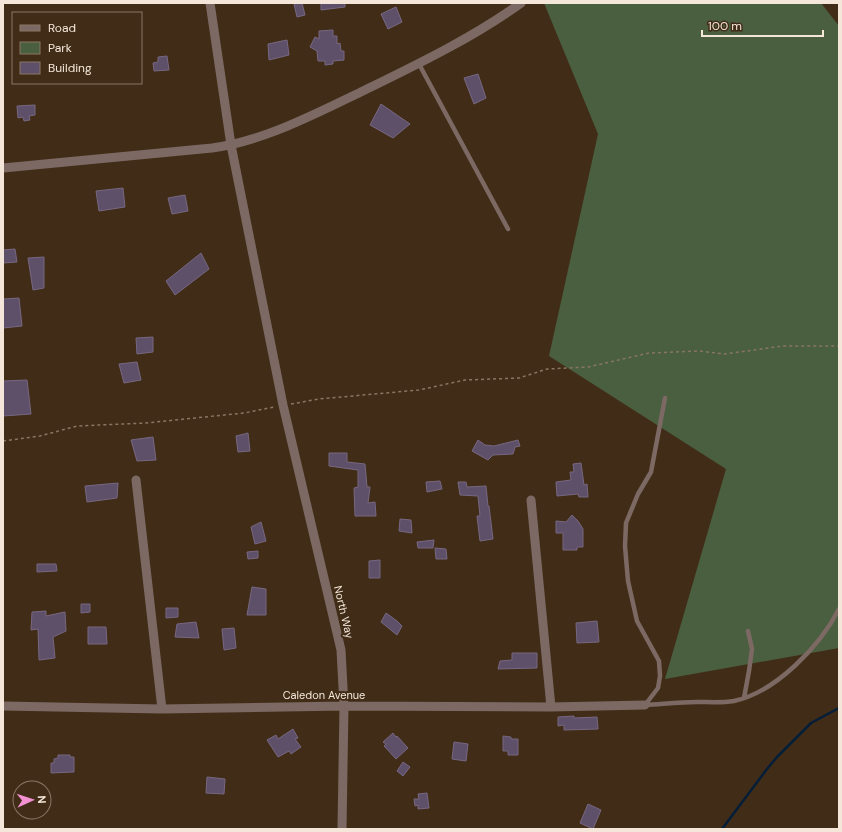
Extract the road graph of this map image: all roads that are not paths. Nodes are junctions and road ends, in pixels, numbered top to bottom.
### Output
1 (210, 3) edge
2 (520, 3) edge
3 (419, 64) junction
4 (231, 145) junction
5 (3, 168) edge
6 (508, 229) dead end
7 (665, 398) dead end
8 (136, 480) dead end
9 (531, 500) dead end
10 (839, 609) edge
11 (748, 631) dead end
12 (744, 698) junction
13 (645, 705) junction
14 (3, 706) edge
15 (344, 706) junction
16 (551, 707) junction
17 (162, 709) junction
18 (342, 829) edge

1 - 4 street, North Way
2 - 3 street
3 - 4 street
3 - 6 lane
4 - 5 street
4 - 15 street, North Way
7 - 13 lane
8 - 17 street
9 - 16 street
10 - 12 lane
11 - 12 lane
12 - 13 lane
13 - 16 street, Caledon Avenue
14 - 17 street, Caledon Avenue
15 - 16 street, Caledon Avenue
15 - 17 street, Caledon Avenue
15 - 18 street, North Way

